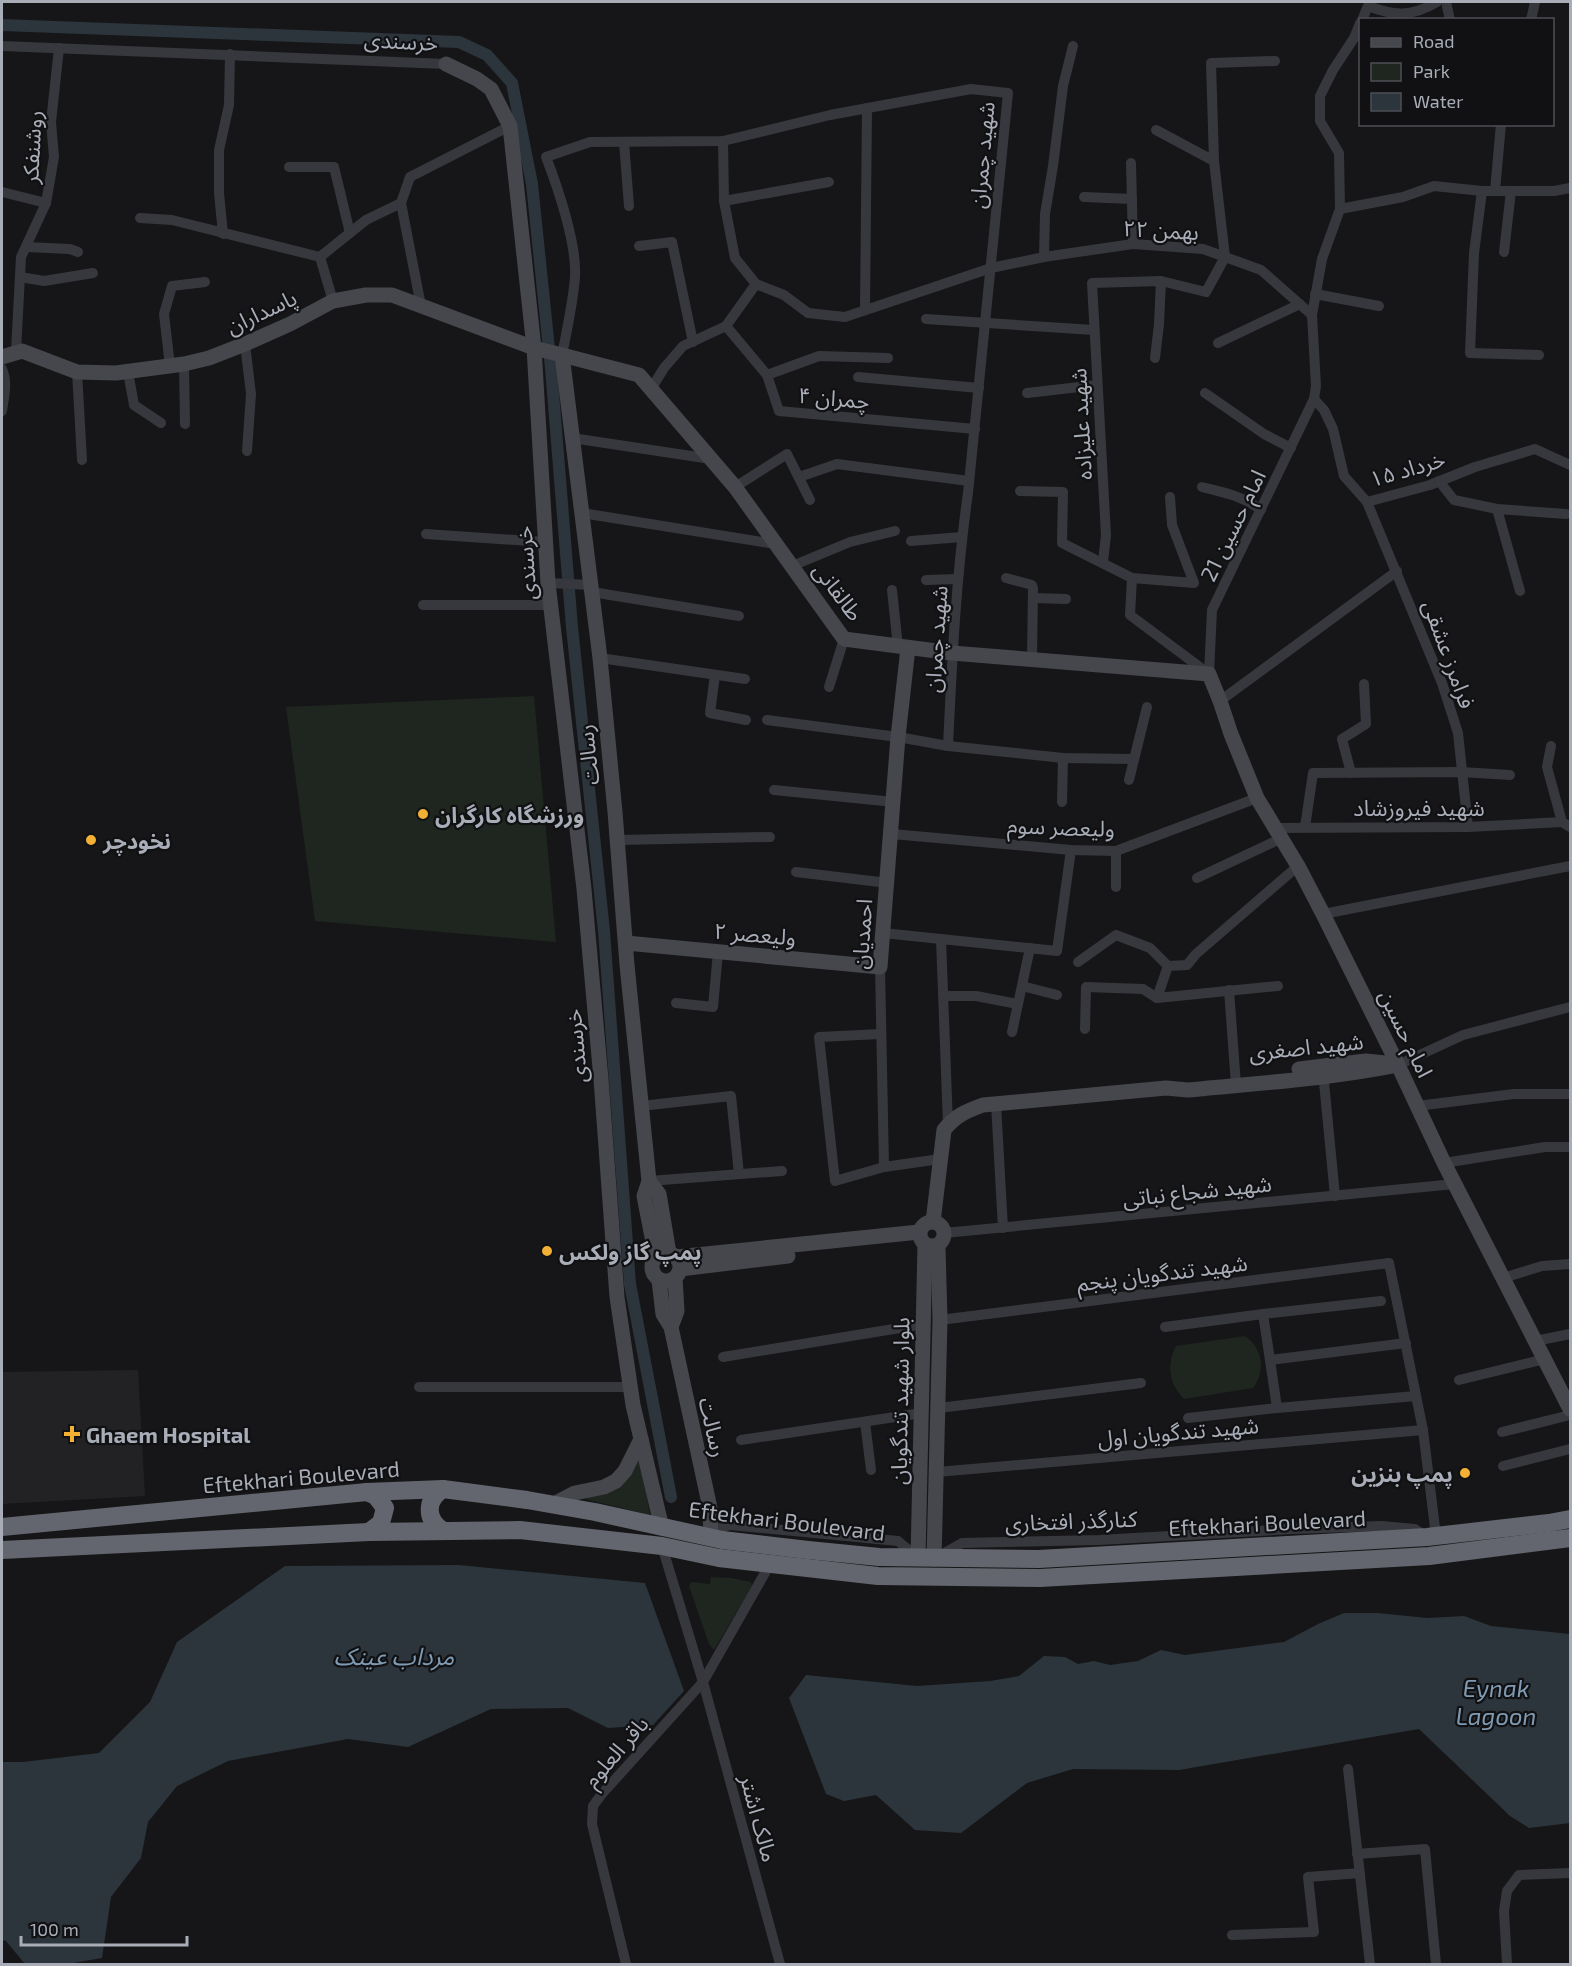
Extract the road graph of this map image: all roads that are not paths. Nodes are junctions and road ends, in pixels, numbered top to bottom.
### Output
1 (1434, 2) edge
2 (1446, 2) edge
3 (1535, 2) edge
4 (1402, 17) edge
5 (1362, 18) edge
6 (1450, 18) edge
7 (1531, 18) edge
8 (1359, 26) edge
9 (2, 46) edge
10 (1073, 46) dead end
11 (59, 48) junction
12 (230, 54) junction
13 (1275, 61) dead end
14 (446, 64) joint
15 (867, 108) junction
16 (510, 126) junction
17 (1501, 126) edge
18 (1156, 130) dead end
19 (723, 141) junction
20 (624, 142) junction
21 (1214, 161) junction
22 (1131, 163) dead end
23 (289, 167) dead end
24 (829, 182) dead end
25 (1570, 188) edge
26 (1482, 191) junction
27 (1495, 191) junction
28 (1511, 191) junction
29 (2, 192) edge
30 (1084, 197) dead end
31 (1132, 199) junction
32 (724, 201) junction
33 (46, 203) junction
34 (401, 203) junction
35 (629, 206) dead end
36 (1340, 209) junction
37 (140, 218) dead end
38 (350, 233) junction
39 (223, 234) junction
40 (1133, 244) junction
41 (639, 246) dead end
42 (26, 247) junction
43 (78, 252) dead end
44 (1504, 252) dead end
45 (320, 257) junction
46 (1044, 257) junction
47 (1225, 257) junction
48 (991, 268) junction
49 (93, 273) dead end
50 (20, 277) junction
51 (1161, 281) junction
52 (205, 282) dead end
53 (756, 284) junction
54 (1316, 294) junction
55 (333, 301) junction
56 (1300, 304) junction
57 (421, 306) junction
58 (1379, 306) dead end
59 (865, 310) junction
60 (1312, 315) junction
61 (926, 319) dead end
62 (985, 322) junction
63 (726, 326) junction
64 (1094, 330) junction
65 (693, 342) junction
66 (1218, 343) dead end
67 (245, 344) junction
68 (534, 348) junction
69 (16, 351) junction
70 (562, 355) junction
71 (1539, 355) dead end
72 (2, 357) edge
73 (888, 358) dead end
74 (1155, 358) dead end
75 (177, 365) junction
76 (2, 369) edge
77 (77, 372) junction
78 (128, 372) junction
79 (767, 375) junction
80 (858, 377) dead end
81 (1097, 385) junction
82 (979, 388) junction
83 (651, 389) junction
84 (1027, 393) dead end
85 (1205, 393) dead end
86 (1314, 399) junction
87 (2, 411) edge
88 (160, 423) dead end
89 (185, 424) dead end
90 (975, 429) junction
91 (572, 438) junction
92 (1291, 448) junction
93 (247, 451) dead end
94 (711, 459) junction
95 (82, 460) dead end
96 (1570, 465) edge
97 (799, 477) junction
98 (969, 481) junction
99 (1439, 481) junction
100 (735, 488) junction
101 (1202, 488) dead end
102 (1020, 491) dead end
103 (1170, 497) dead end
104 (810, 500) dead end
105 (1367, 502) junction
106 (1497, 509) junction
107 (1261, 510) junction
108 (582, 513) junction
109 (1566, 514) dead end
110 (895, 531) dead end
111 (426, 534) dead end
112 (962, 537) junction
113 (911, 540) dead end
114 (545, 542) junction
115 (775, 544) junction
116 (1103, 562) junction
117 (792, 566) junction
118 (1397, 572) junction
119 (1006, 578) dead end
120 (1132, 578) junction
121 (958, 579) junction
122 (926, 580) dead end
123 (548, 583) junction
124 (592, 588) junction
125 (892, 590) dead end
126 (1520, 591) dead end
127 (1033, 598) junction
128 (1066, 598) dead end
129 (423, 605) dead end
130 (550, 605) junction
131 (739, 616) dead end
132 (844, 639) junction
133 (903, 648) junction
134 (952, 653) junction
135 (600, 658) junction
136 (1032, 659) junction
137 (1209, 674) junction
138 (715, 675) junction
139 (745, 679) dead end
140 (1364, 684) dead end
141 (829, 687) dead end
142 (1220, 701) junction
143 (1147, 707) dead end
144 (746, 720) dead end
145 (768, 720) dead end
146 (898, 737) junction
147 (948, 746) junction
148 (1551, 746) dead end
149 (1063, 758) junction
150 (1133, 759) junction
151 (1461, 772) junction
152 (1351, 773) junction
153 (1510, 776) dead end
154 (1129, 780) dead end
155 (774, 790) dead end
156 (1257, 798) junction
157 (894, 802) junction
158 (1062, 802) dead end
159 (1566, 824) edge
160 (1305, 827) junction
161 (1468, 827) junction
162 (1278, 833) junction
163 (892, 834) junction
164 (770, 837) dead end
165 (618, 840) junction
166 (1071, 850) junction
167 (1116, 850) junction
168 (1298, 866) junction
169 (1570, 866) edge
170 (796, 872) dead end
171 (1197, 878) dead end
172 (888, 883) junction
173 (1116, 886) dead end
174 (1323, 914) junction
175 (883, 933) junction
176 (941, 939) junction
177 (626, 943) junction
178 (1030, 948) junction
179 (718, 952) junction
180 (1078, 962) dead end
181 (1168, 966) junction
182 (880, 967) junction
183 (1022, 986) junction
184 (1278, 986) dead end
185 (1229, 990) junction
186 (1057, 995) dead end
187 (944, 996) junction
188 (1157, 998) junction
189 (676, 1003) dead end
190 (1018, 1004) junction
191 (1570, 1007) edge
192 (1085, 1029) dead end
193 (1012, 1032) dead end
194 (880, 1034) junction
195 (1398, 1065) junction
196 (1323, 1071) junction
197 (1236, 1080) junction
198 (1570, 1094) edge
199 (996, 1104) junction
200 (641, 1106) junction
201 (1417, 1106) junction
202 (948, 1125) junction
203 (1570, 1147) edge
204 (940, 1159) junction
205 (1444, 1163) junction
206 (884, 1167) junction
207 (782, 1171) dead end
208 (739, 1174) junction
209 (649, 1181) junction
210 (1455, 1185) junction
211 (1335, 1196) junction
212 (1003, 1228) junction
213 (929, 1239) junction
214 (932, 1262) junction
215 (671, 1263) junction
216 (1570, 1264) edge
217 (1503, 1278) junction
218 (659, 1280) junction
219 (1381, 1300) dead end
220 (1263, 1314) junction
221 (940, 1320) junction
222 (924, 1324) junction
223 (671, 1327) junction
224 (1165, 1327) dead end
225 (1570, 1334) edge
226 (1535, 1341) junction
227 (1406, 1343) junction
228 (723, 1357) dead end
229 (1270, 1359) junction
230 (1545, 1359) junction
231 (1459, 1380) dead end
232 (1141, 1383) dead end
233 (418, 1387) dead end
234 (630, 1387) junction
235 (1416, 1396) junction
236 (939, 1408) junction
237 (1277, 1408) junction
238 (1570, 1409) edge
239 (922, 1413) junction
240 (1570, 1415) edge
241 (1188, 1418) dead end
242 (866, 1422) junction
243 (1423, 1430) junction
244 (1502, 1432) dead end
245 (641, 1439) junction
246 (741, 1440) dead end
247 (1570, 1449) edge
248 (1503, 1466) dead end
249 (871, 1470) dead end
250 (937, 1472) junction
251 (443, 1489) junction
252 (367, 1492) junction
253 (552, 1504) junction
254 (1570, 1519) edge
255 (919, 1520) junction
256 (935, 1521) junction
257 (2, 1527) edge
258 (441, 1530) junction
259 (369, 1532) junction
260 (662, 1537) junction
261 (711, 1537) junction
262 (1432, 1537) junction
263 (1570, 1538) edge
264 (2, 1550) edge
265 (926, 1558) junction
266 (770, 1564) junction
267 (703, 1682) junction
268 (1348, 1769) dead end
269 (1357, 1854) junction
270 (1360, 1873) junction
271 (1570, 1873) edge
272 (1232, 1935) dead end
273 (626, 1965) edge
274 (780, 1965) edge
275 (1370, 1965) edge
276 (1436, 1965) edge
277 (1507, 1965) edge

1 - 4 street
2 - 6 street
3 - 7 street
4 - 5 street
8 - 36 street
9 - 11 street, خرسندی
10 - 46 street
11 - 12 street, خرسندی
11 - 33 street, روشنفکر
12 - 14 street, خرسندی
12 - 39 street
13 - 21 street
14 - 16 street, خرسندی
15 - 19 street, شهید چمران
15 - 48 street, شهید چمران
15 - 59 street
16 - 34 street
16 - 68 street, خرسندی
17 - 27 street
18 - 21 street
19 - 20 street, شهید چمران
19 - 32 street
20 - 35 street
20 - 70 street, شهید چمران
21 - 47 street
22 - 31 street
23 - 38 street
24 - 32 street
25 - 28 street
26 - 27 street
26 - 36 street
26 - 71 street
27 - 28 street
28 - 44 street
29 - 33 street
30 - 31 street
31 - 40 street
32 - 53 street
33 - 42 street, روشنفکر
34 - 38 street
34 - 57 street
36 - 54 street
37 - 39 street
38 - 45 street
39 - 45 street
40 - 46 street, ۲۲ بهمن
40 - 47 street, ۲۲ بهمن
41 - 65 street
42 - 43 street
42 - 50 street, روشنفکر
45 - 55 street
46 - 48 street, ۲۲ بهمن
47 - 51 street
47 - 56 street, ۲۲ بهمن
48 - 59 street, ۲۲ بهمن
48 - 62 street, شهید چمران
49 - 50 street
50 - 69 street, روشنفکر
51 - 64 street, شهید علیزاده
51 - 74 street
52 - 75 street
53 - 59 street, ۲۲ بهمن
53 - 63 street
54 - 58 street
54 - 60 street
55 - 57 street, پاسداران
55 - 67 street, پاسداران
56 - 60 street, ۲۲ بهمن
56 - 66 street
57 - 68 street, پاسداران
60 - 86 street
61 - 62 street
62 - 64 street
62 - 82 street, شهید چمران
63 - 65 street
63 - 79 street
64 - 81 street, شهید علیزاده
65 - 83 street
67 - 75 street, پاسداران
67 - 93 street
68 - 70 street
68 - 114 street, خرسندی
69 - 72 street
69 - 77 street, پاسداران
70 - 83 street, طالقانی
70 - 91 street, رسالت
73 - 79 street, چمران ۴
75 - 78 street, پاسداران
75 - 89 street
76 - 87 street
77 - 78 street, پاسداران
77 - 95 street
78 - 88 street
79 - 90 street, چمران ۴
80 - 82 street
81 - 84 street
81 - 116 street, شهید علیزاده
82 - 90 street, شهید چمران
83 - 94 street, طالقانی
85 - 92 street
86 - 92 street, امام حسین 21
86 - 105 street, ۱۵ خرداد
90 - 98 street, شهید چمران
91 - 94 street
91 - 108 street, رسالت
92 - 107 street, امام حسین 21
94 - 100 street, طالقانی
96 - 99 street, ۱۵ خرداد
97 - 98 street
97 - 100 street
97 - 104 street
98 - 112 street, شهید چمران
99 - 105 street, ۱۵ خرداد
99 - 106 street
100 - 115 street, طالقانی
101 - 107 street
102 - 116 street
103 - 120 street
105 - 118 street, فرامرز عشقی
106 - 109 street
106 - 126 street
107 - 137 street, امام حسین 21
108 - 115 street
108 - 124 street, رسالت
110 - 117 street
111 - 114 street
112 - 113 street
112 - 121 street, شهید چمران
114 - 123 street, خرسندی
115 - 117 street, طالقانی
116 - 120 street
117 - 132 street, طالقانی
118 - 142 street
118 - 151 street, فرامرز عشقی
119 - 127 street
120 - 137 street
121 - 122 street
121 - 134 street, شهید چمران
123 - 124 street
123 - 130 street, خرسندی
124 - 131 street
124 - 135 street, رسالت
125 - 133 street
127 - 128 street
127 - 136 street
129 - 130 street
130 - 234 street, خرسندی
132 - 133 street, طالقانی
132 - 141 street
133 - 134 street, طالقانی
133 - 146 street, احمدیان
134 - 136 street, طالقانی
134 - 147 street, شهید چمران
135 - 138 street
135 - 165 street, رسالت
136 - 137 street, طالقانی
137 - 142 street, امام حسین
138 - 139 street
138 - 144 street
140 - 152 street
142 - 156 street, امام حسین
143 - 150 street
145 - 146 street
146 - 147 street
146 - 157 street, احمدیان
147 - 149 street
148 - 159 street
149 - 150 street
149 - 158 street
150 - 154 street
151 - 152 street
151 - 153 street
151 - 161 street, فرامرز عشقی
152 - 160 street
155 - 157 street
156 - 162 street, امام حسین
156 - 167 street, ولیعصر سوم
157 - 163 street, احمدیان
159 - 161 street, شهید فیروزشاد
160 - 161 street, شهید فیروزشاد
160 - 162 street, شهید فیروزشاد
162 - 168 street, امام حسین
162 - 171 street
163 - 166 street, ولیعصر سوم
163 - 172 street, احمدیان
164 - 165 street
165 - 177 street, رسالت
166 - 167 street, ولیعصر سوم
166 - 178 street
167 - 173 street
168 - 174 street, امام حسین
168 - 181 street
169 - 174 street
170 - 172 street
172 - 175 street, احمدیان
174 - 195 street, امام حسین
175 - 176 street
175 - 182 street, احمدیان
176 - 178 street
176 - 187 street
177 - 179 street, ولیعصر ۲
177 - 200 street, رسالت
178 - 183 street
179 - 182 street, ولیعصر ۲
179 - 189 street
180 - 181 street
181 - 188 street
182 - 194 street, احمدیان
183 - 186 street
183 - 190 street
184 - 185 street
185 - 188 street
185 - 197 street
187 - 190 street
187 - 202 street
188 - 192 street
190 - 193 street
191 - 195 street
194 - 206 street, احمدیان
194 - 206 street
195 - 196 street, شهید اصغری
195 - 201 street, امام حسین
196 - 197 street, شهید اصغری
196 - 211 street
197 - 199 street, شهید اصغری
198 - 201 street
199 - 202 street, شهید اصغری
199 - 212 street
200 - 208 street
200 - 209 street, رسالت
201 - 205 street, امام حسین
202 - 204 street
203 - 205 street
204 - 206 street
204 - 213 street
205 - 210 street, امام حسین
207 - 208 street
208 - 209 street
209 - 215 street, رسالت
210 - 211 street, شهید شجاع نباتی
210 - 217 street, امام حسین
211 - 212 street, شهید شجاع نباتی
212 - 213 street, شهید شجاع نباتی
213 - 214 street, بلوار شهید تندگویان
213 - 215 street
214 - 221 street, بلوار شهید تندگویان
214 - 222 street, بلوار شهید تندگویان
215 - 218 street
215 - 218 street, رسالت
215 - 223 street, رسالت
216 - 217 street
217 - 226 street, امام حسین
218 - 223 street, رسالت
219 - 220 street
220 - 224 street
220 - 229 street
221 - 227 street, شهید تندگویان پنجم
221 - 236 street, بلوار شهید تندگویان
222 - 228 street
222 - 239 street, بلوار شهید تندگویان
223 - 261 street, رسالت
225 - 226 street
226 - 230 street, امام حسین
227 - 229 street
227 - 235 street
229 - 237 street
230 - 231 street
230 - 238 street, امام حسین
232 - 236 street
233 - 234 street
234 - 245 street, خرسندی
235 - 237 street
235 - 243 street
236 - 250 street, بلوار شهید تندگویان
237 - 241 street
239 - 242 street
239 - 255 street, بلوار شهید تندگویان
240 - 244 street
242 - 246 street
242 - 249 street
243 - 250 street, شهید تندگویان اول
243 - 262 street
245 - 253 street
245 - 260 street, خرسندی
247 - 248 street
250 - 256 street, بلوار شهید تندگویان
251 - 252 highway, Eftekhari Boulevard
251 - 253 highway, Eftekhari Boulevard
251 - 258 highway
252 - 257 highway, Eftekhari Boulevard
252 - 259 highway
253 - 260 highway, Eftekhari Boulevard
254 - 262 highway, Eftekhari Boulevard
255 - 256 street
255 - 265 street, بلوار شهید تندگویان
256 - 265 street, بلوار شهید تندگویان
258 - 259 highway, Eftekhari Boulevard
258 - 260 highway, Eftekhari Boulevard
259 - 264 highway, Eftekhari Boulevard
260 - 261 highway, Eftekhari Boulevard
260 - 266 highway, Eftekhari Boulevard
260 - 267 street
261 - 265 highway, Eftekhari Boulevard
262 - 265 highway, Eftekhari Boulevard
263 - 266 highway, Eftekhari Boulevard
266 - 267 street, باقر العلوم
267 - 273 street, باقر العلوم
267 - 274 street, مالک اشتر
268 - 269 street
269 - 270 street
269 - 276 street
270 - 272 street
270 - 275 street
271 - 277 street

